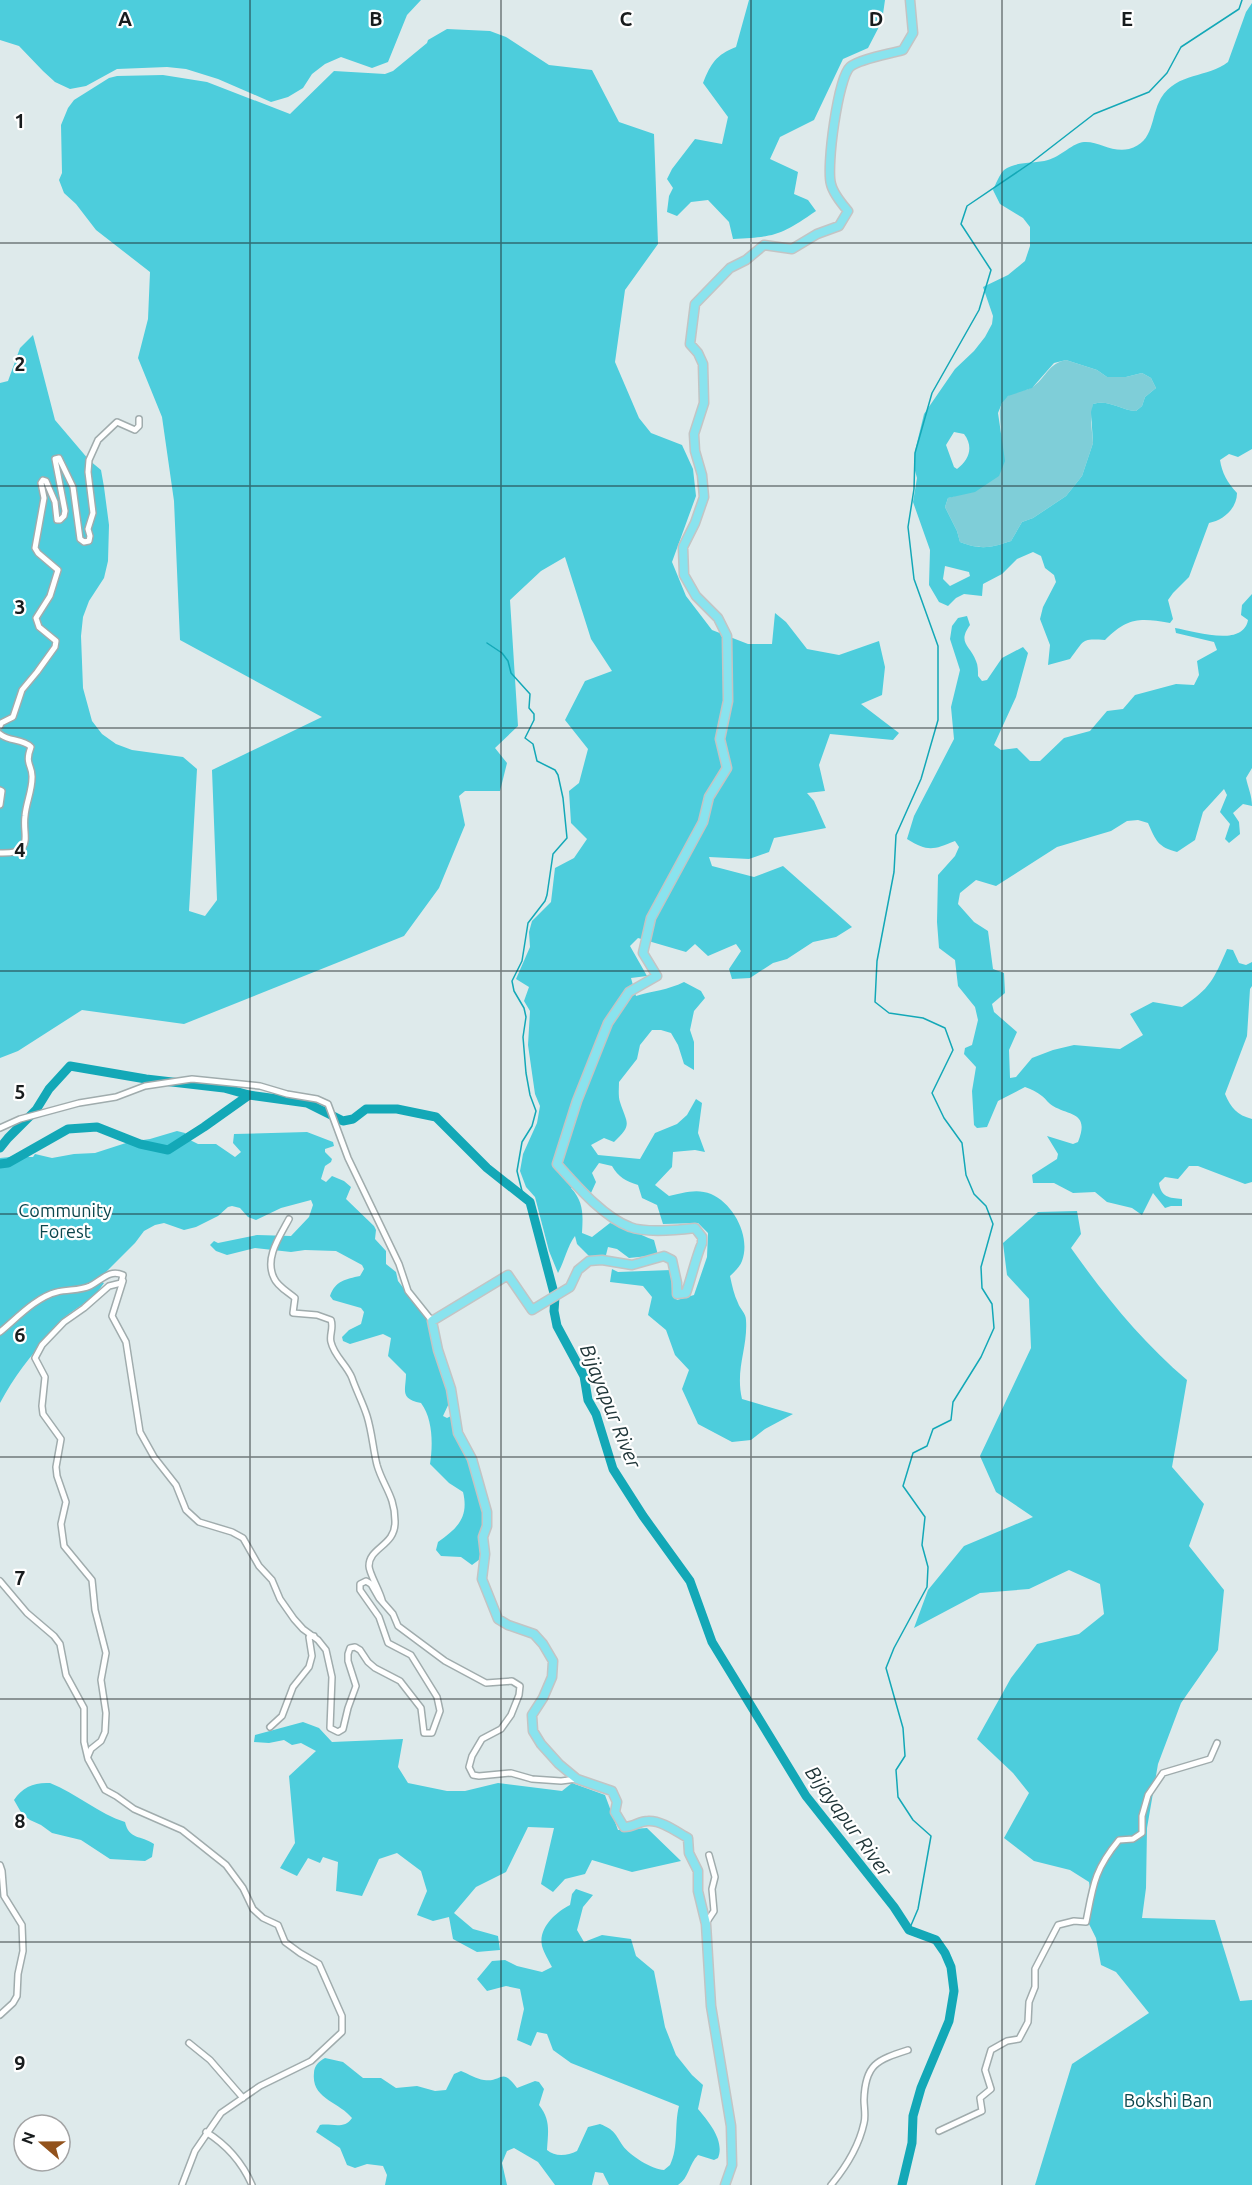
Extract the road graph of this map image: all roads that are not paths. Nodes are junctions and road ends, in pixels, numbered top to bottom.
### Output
1 (910, 0) edge
2 (139, 419) dead end
3 (0, 726) edge
4 (0, 734) edge
5 (0, 790) edge
6 (0, 804) edge
7 (0, 853) edge
8 (0, 1128) edge
9 (289, 1219) dead end
10 (123, 1281) junction
11 (432, 1322) junction
12 (0, 1332) edge
13 (0, 1581) edge
14 (385, 1606) junction
15 (314, 1636) junction
16 (270, 1726) dead end
17 (1217, 1743) dead end
18 (88, 1759) junction
19 (577, 1779) junction
20 (709, 1855) dead end
21 (0, 1865) edge
22 (706, 1924) junction
23 (0, 2015) edge
24 (189, 2043) dead end
25 (908, 2050) dead end
26 (243, 2098) junction
27 (939, 2131) dead end
28 (206, 2132) junction
29 (182, 2185) edge
30 (252, 2185) edge
31 (725, 2185) edge
32 (831, 2185) edge

1 - 11 main road
2 - 3 street
4 - 7 street
5 - 6 street
8 - 11 street
9 - 14 street
10 - 12 street
10 - 15 street
10 - 18 street
11 - 19 main road
13 - 18 street
14 - 15 street
14 - 19 street
15 - 16 street
17 - 27 street
18 - 26 street
19 - 22 main road
20 - 22 street
21 - 23 street
22 - 31 main road
24 - 26 street
25 - 32 street
26 - 28 street
28 - 29 street
28 - 30 street

